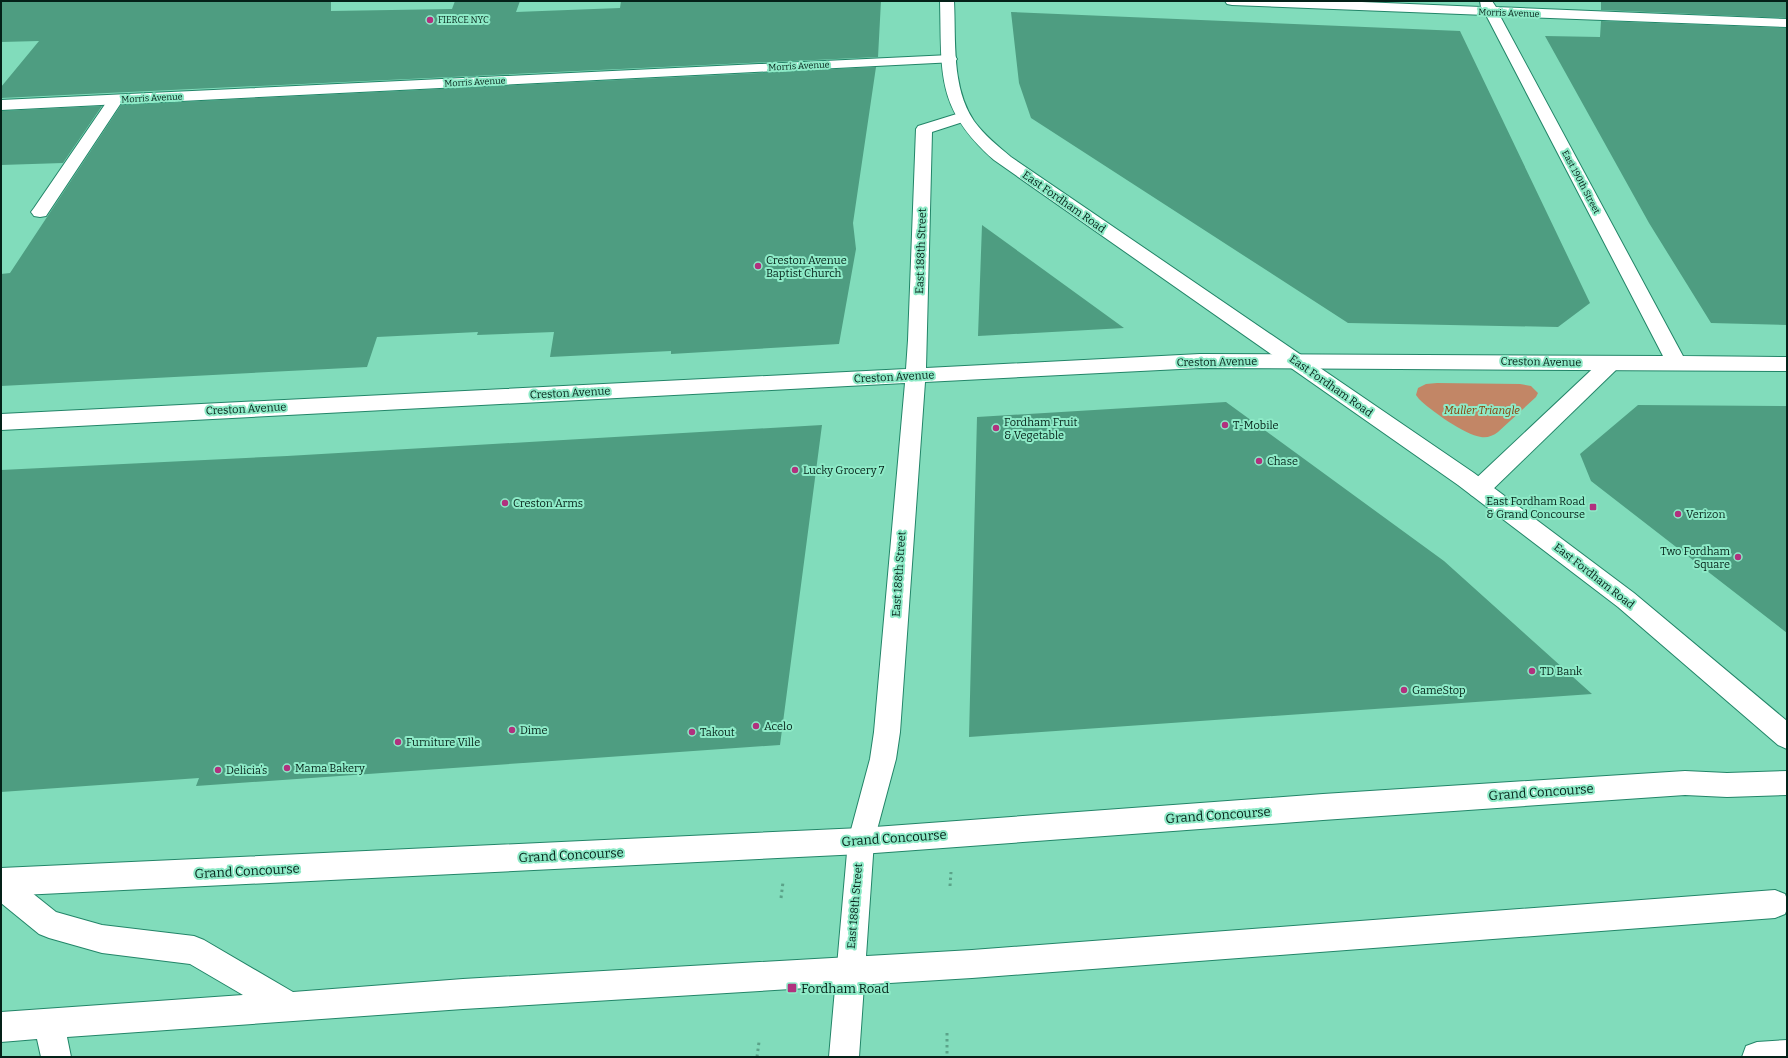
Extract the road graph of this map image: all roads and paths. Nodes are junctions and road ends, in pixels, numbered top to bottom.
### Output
1 (947, 1) edge
2 (1232, 1) edge
3 (1488, 6) edge
4 (1787, 23) edge
5 (950, 59) junction
6 (115, 100) junction
7 (1, 105) edge
8 (963, 117) junction
9 (40, 212) dead end
10 (1296, 362) junction
11 (1611, 363) junction
12 (1676, 364) junction
13 (1787, 364) edge
14 (914, 376) junction
15 (1, 422) edge
16 (1479, 489) junction
17 (1787, 736) edge
18 (1787, 783) edge
19 (861, 841) junction
20 (1, 882) edge
21 (1, 886) edge
22 (1775, 904) dead end
23 (849, 972) junction
24 (291, 1006) junction
25 (50, 1024) junction
26 (1, 1027) edge
27 (947, 1033) dead end
28 (759, 1042) dead end
29 (1787, 1055) edge
30 (56, 1057) edge
31 (757, 1057) edge
32 (844, 1057) edge
33 (947, 1057) edge
34 (1757, 1057) edge

1 - 5 street, East Fordham Road
2 - 3 street, Morris Avenue
3 - 4 street, Morris Avenue
3 - 12 street, East 190th Street
5 - 6 street, Morris Avenue
5 - 8 street, East Fordham Road
6 - 7 street, Morris Avenue
6 - 9 street
8 - 10 street, East Fordham Road
8 - 14 street, East 188th Street
10 - 11 street, Creston Avenue
10 - 14 street, Creston Avenue
10 - 16 street, East Fordham Road
11 - 12 street, Creston Avenue
11 - 16 street
12 - 13 street, Creston Avenue
14 - 15 street, Creston Avenue
14 - 19 street, East 188th Street
16 - 17 street, East Fordham Road
18 - 19 street, Grand Concourse
19 - 20 street, Grand Concourse
19 - 23 street, East 188th Street
21 - 24 street
22 - 23 street
23 - 24 street
23 - 32 street, East 188th Street
24 - 25 street
25 - 26 street
25 - 30 street
27 - 33 path
28 - 31 path
29 - 34 street

